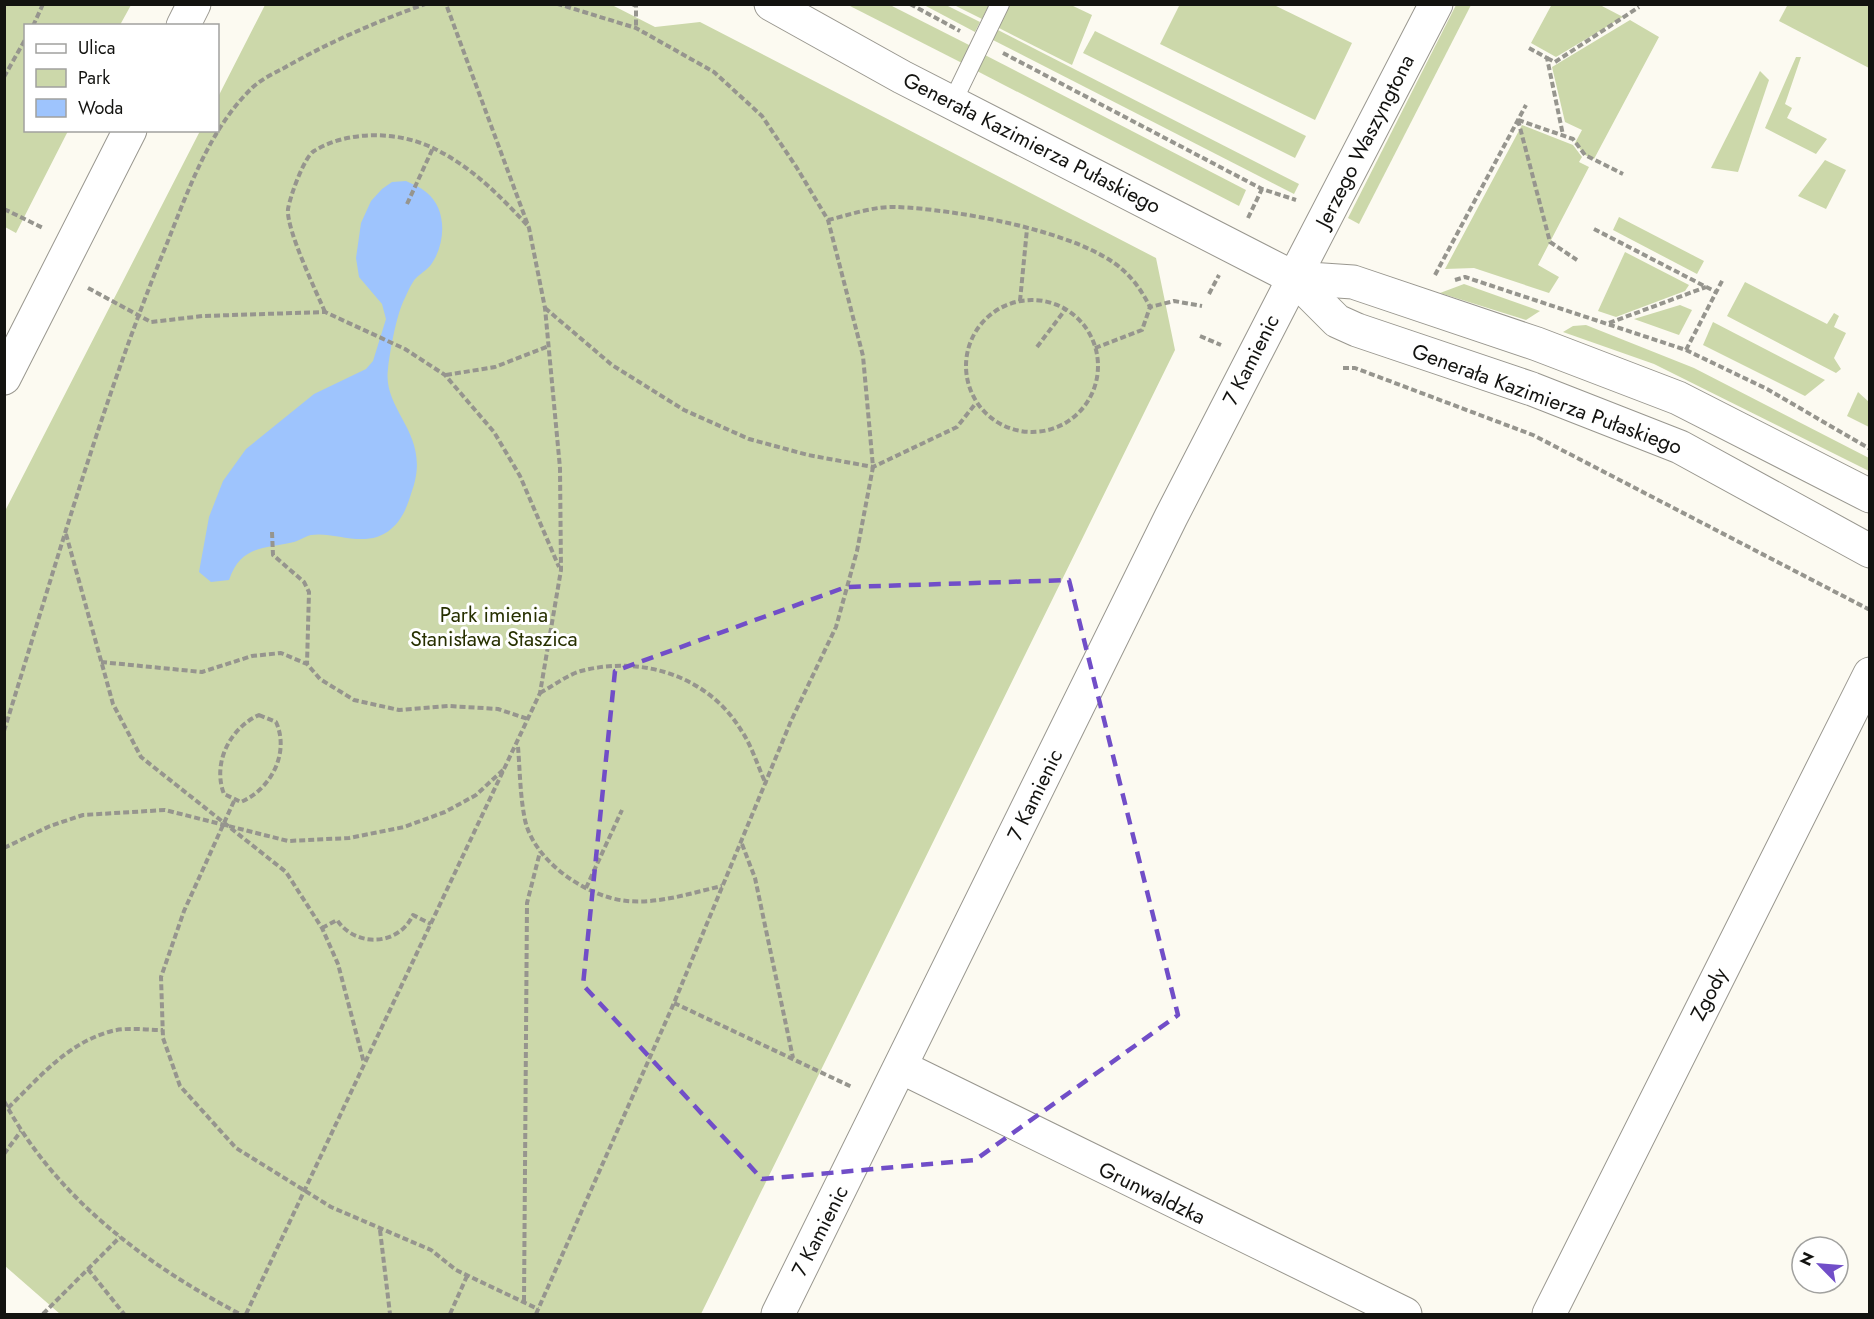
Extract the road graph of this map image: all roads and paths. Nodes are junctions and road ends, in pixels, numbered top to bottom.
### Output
1 (43, 4) edge
2 (194, 4) edge
3 (425, 4) edge
4 (446, 4) edge
5 (558, 4) edge
6 (632, 4) edge
7 (910, 4) edge
8 (1000, 4) edge
9 (1436, 4) edge
10 (776, 6) edge
11 (1639, 7) dead end
12 (34, 24) edge
13 (184, 24) edge
14 (636, 28) junction
15 (24, 41) edge
16 (981, 42) junction
17 (1529, 48) dead end
18 (1547, 58) junction
19 (4, 76) edge
20 (952, 102) junction
21 (1526, 105) dead end
22 (1517, 120) junction
23 (219, 131) edge
24 (129, 132) edge
25 (218, 132) edge
26 (1563, 136) junction
27 (433, 148) junction
28 (1623, 174) dead end
29 (1304, 197) dead end
30 (407, 204) dead end
31 (4, 209) edge
32 (24, 218) dead end
33 (828, 220) junction
34 (529, 228) junction
35 (1027, 229) junction
36 (1594, 229) dead end
37 (1578, 260) dead end
38 (1294, 278) junction
39 (1723, 279) dead end
40 (1446, 282) dead end
41 (1430, 283) dead end
42 (1707, 287) junction
43 (1716, 292) junction
44 (1020, 301) junction
45 (113, 302) dead end
46 (1202, 306) dead end
47 (1150, 307) junction
48 (545, 308) junction
49 (1065, 310) junction
50 (325, 312) junction
51 (138, 315) junction
52 (1608, 323) junction
53 (549, 346) junction
54 (1037, 347) dead end
55 (1095, 348) junction
56 (1686, 350) junction
57 (1343, 368) dead end
58 (445, 375) junction
59 (4, 378) edge
60 (976, 404) junction
61 (1869, 449) edge
62 (873, 466) junction
63 (1869, 496) edge
64 (272, 532) dead end
65 (66, 533) junction
66 (1869, 551) edge
67 (561, 570) junction
68 (1869, 610) edge
69 (101, 662) junction
70 (307, 664) junction
71 (1869, 674) edge
72 (540, 693) junction
73 (528, 719) junction
74 (4, 731) edge
75 (518, 744) junction
76 (506, 767) junction
77 (767, 785) junction
78 (234, 801) junction
79 (622, 810) dead end
80 (224, 826) junction
81 (741, 843) junction
82 (4, 848) edge
83 (540, 852) junction
84 (723, 886) junction
85 (586, 888) junction
86 (431, 924) junction
87 (322, 928) junction
88 (674, 1003) junction
89 (163, 1030) junction
90 (794, 1058) junction
91 (364, 1063) junction
92 (901, 1067) junction
93 (858, 1090) dead end
94 (4, 1101) edge
95 (8, 1108) junction
96 (21, 1131) junction
97 (4, 1154) edge
98 (305, 1190) junction
99 (380, 1230) junction
100 (120, 1237) junction
101 (88, 1269) junction
102 (467, 1276) junction
103 (524, 1301) junction
104 (538, 1309) junction
105 (43, 1314) edge
106 (124, 1314) edge
107 (240, 1314) edge
108 (246, 1314) edge
109 (390, 1314) edge
110 (450, 1314) edge
111 (536, 1314) edge
112 (778, 1314) edge
113 (1405, 1314) edge
114 (1549, 1314) edge

1 - 12 path
2 - 13 street
3 - 23 path
4 - 34 path
5 - 14 path
6 - 14 path
7 - 16 path
8 - 16 lane
9 - 38 street, Jerzego Waszyngtona
10 - 20 street, Generała Kazimierza Pułaskiego
11 - 18 path
14 - 33 path
15 - 19 path
16 - 20 lane
16 - 29 path
17 - 18 path
18 - 26 path
20 - 38 street, Generała Kazimierza Pułaskiego
21 - 22 path
22 - 26 path
22 - 37 path
22 - 41 path
24 - 59 street
25 - 51 path
26 - 28 path
27 - 30 path
27 - 34 path
27 - 50 path
31 - 32 path
33 - 35 path
33 - 62 path
34 - 48 path
35 - 44 path
35 - 47 path
36 - 42 path
38 - 63 street, Generała Kazimierza Pułaskiego
38 - 66 street, Generała Kazimierza Pułaskiego
38 - 92 street, 7 Kamienic
39 - 43 path
40 - 52 path
42 - 43 path
42 - 52 path
43 - 56 path
44 - 49 path
44 - 60 path
45 - 51 path
46 - 47 path
47 - 55 path
48 - 53 path
48 - 62 path
49 - 54 path
49 - 55 path
50 - 51 path
50 - 58 path
51 - 65 path
52 - 56 path
53 - 58 path
53 - 67 path
55 - 60 path
56 - 61 path
57 - 68 path
58 - 67 path
60 - 62 path
62 - 77 path
64 - 70 path
65 - 69 path
65 - 74 path
67 - 72 path
69 - 70 path
69 - 80 path
70 - 73 path
71 - 114 street, Zgody
72 - 73 path
72 - 77 path
73 - 75 path
75 - 76 path
75 - 83 path
76 - 80 path
76 - 86 path
77 - 81 path
78 - 78 path
78 - 80 path
79 - 85 path
80 - 82 path
80 - 87 path
80 - 89 path
81 - 84 path
81 - 90 path
83 - 85 path
83 - 103 path
84 - 85 path
84 - 88 path
86 - 87 path
86 - 91 path
87 - 91 path
88 - 90 path
88 - 104 path
89 - 95 path
89 - 98 path
90 - 93 path
91 - 98 path
92 - 112 street, 7 Kamienic
92 - 113 street, Grunwaldzka
94 - 95 path
95 - 96 path
96 - 97 path
96 - 100 path
98 - 99 path
98 - 108 path
99 - 102 path
99 - 109 path
100 - 101 path
100 - 107 path
101 - 105 path
101 - 106 path
102 - 103 path
102 - 110 path
103 - 104 path
104 - 111 path

